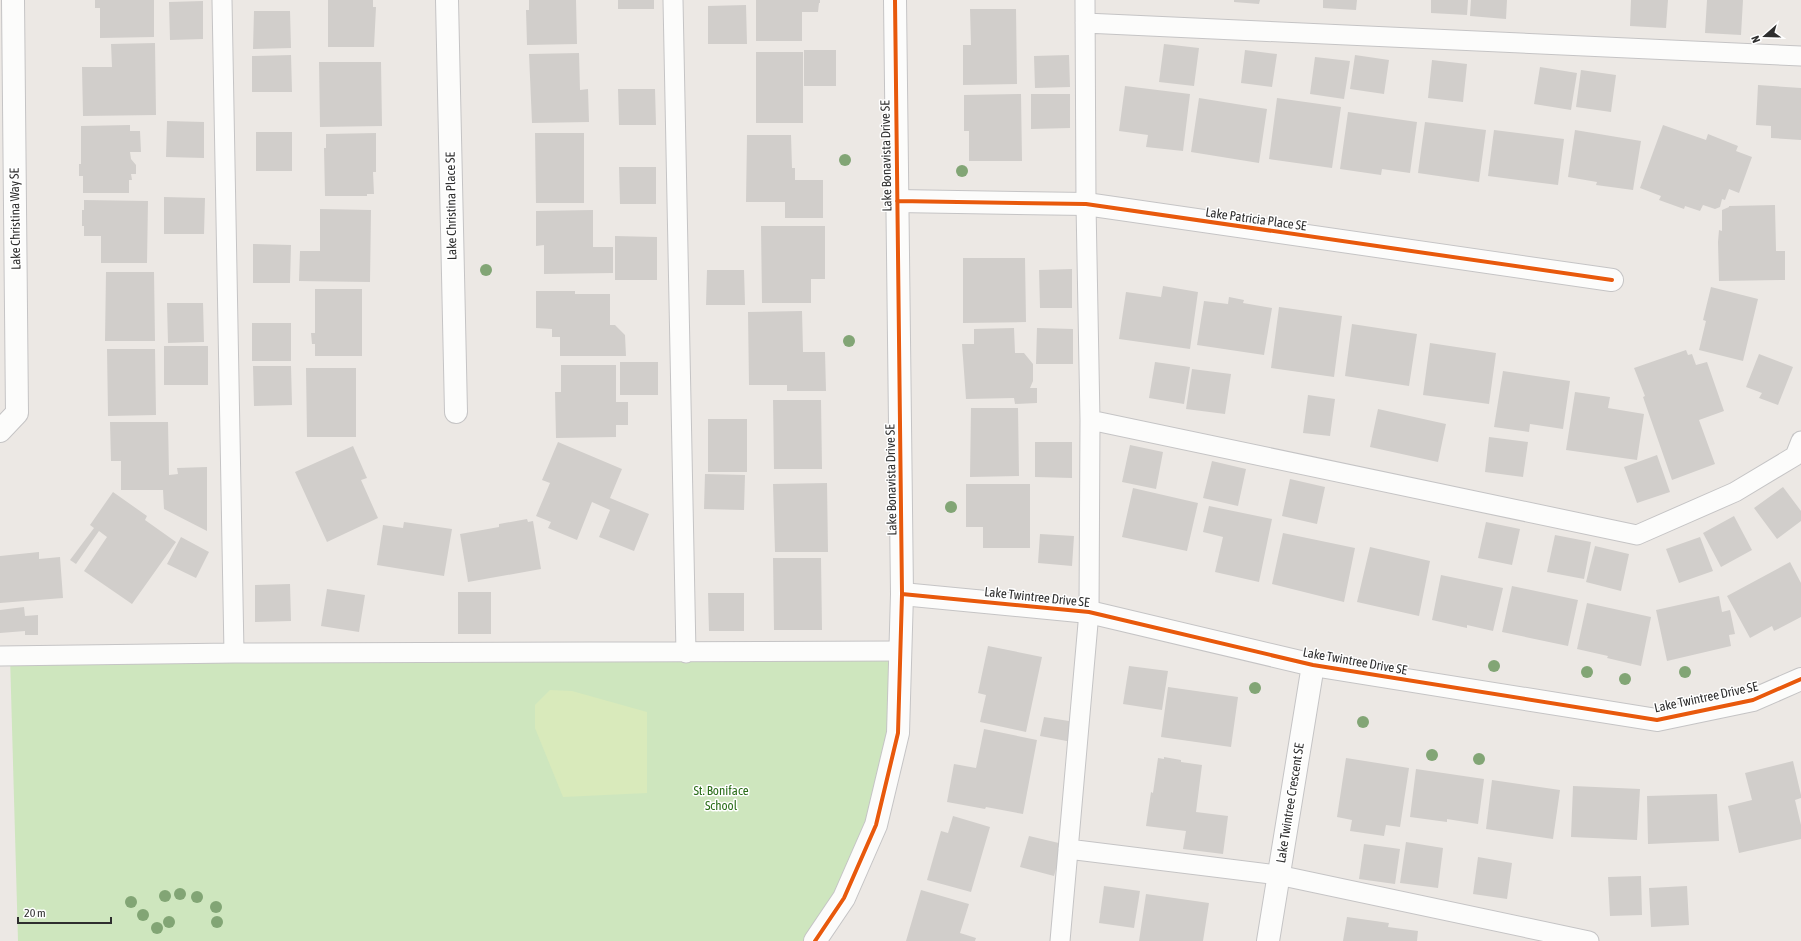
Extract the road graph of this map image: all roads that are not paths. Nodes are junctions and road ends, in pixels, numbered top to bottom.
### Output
1 (13, 0) edge
2 (222, 0) edge
3 (447, 0) edge
4 (673, 0) edge
5 (895, 0) edge
6 (1085, 0) edge
7 (1085, 23) junction
8 (1801, 56) edge
9 (896, 201) junction
10 (1086, 204) junction
11 (1612, 280) dead end
12 (456, 412) dead end
13 (1090, 420) junction
14 (0, 431) edge
15 (1801, 441) edge
16 (902, 594) junction
17 (1089, 612) junction
18 (901, 651) junction
19 (686, 653) junction
20 (234, 654) junction
21 (0, 656) edge
22 (1313, 665) junction
23 (1801, 679) edge
24 (1068, 849) junction
25 (1278, 876) junction
26 (815, 941) edge
27 (1060, 941) edge
28 (1268, 941) edge
29 (1589, 941) edge

1 - 14 street, Lake Christina Way SE
2 - 20 lane
3 - 12 street, Lake Christina Place SE
4 - 19 lane
5 - 9 street, Lake Bonavista Drive SE
6 - 7 lane
7 - 8 lane
7 - 10 lane
9 - 10 street, Lake Patricia Place SE
9 - 16 street, Lake Bonavista Drive SE
10 - 11 street, Lake Patricia Place SE
10 - 13 lane
13 - 15 lane
13 - 17 lane
16 - 17 street, Lake Twintree Drive SE
16 - 18 street, Lake Bonavista Drive SE
17 - 22 street, Lake Twintree Drive SE
17 - 24 lane
18 - 19 lane
18 - 26 street, Lake Bonavista Drive SE
19 - 20 lane
20 - 21 lane
22 - 23 street, Lake Twintree Drive SE
22 - 25 street, Lake Twintree Crescent SE
24 - 25 lane
24 - 27 lane
25 - 28 street, Lake Twintree Crescent SE
25 - 29 lane

